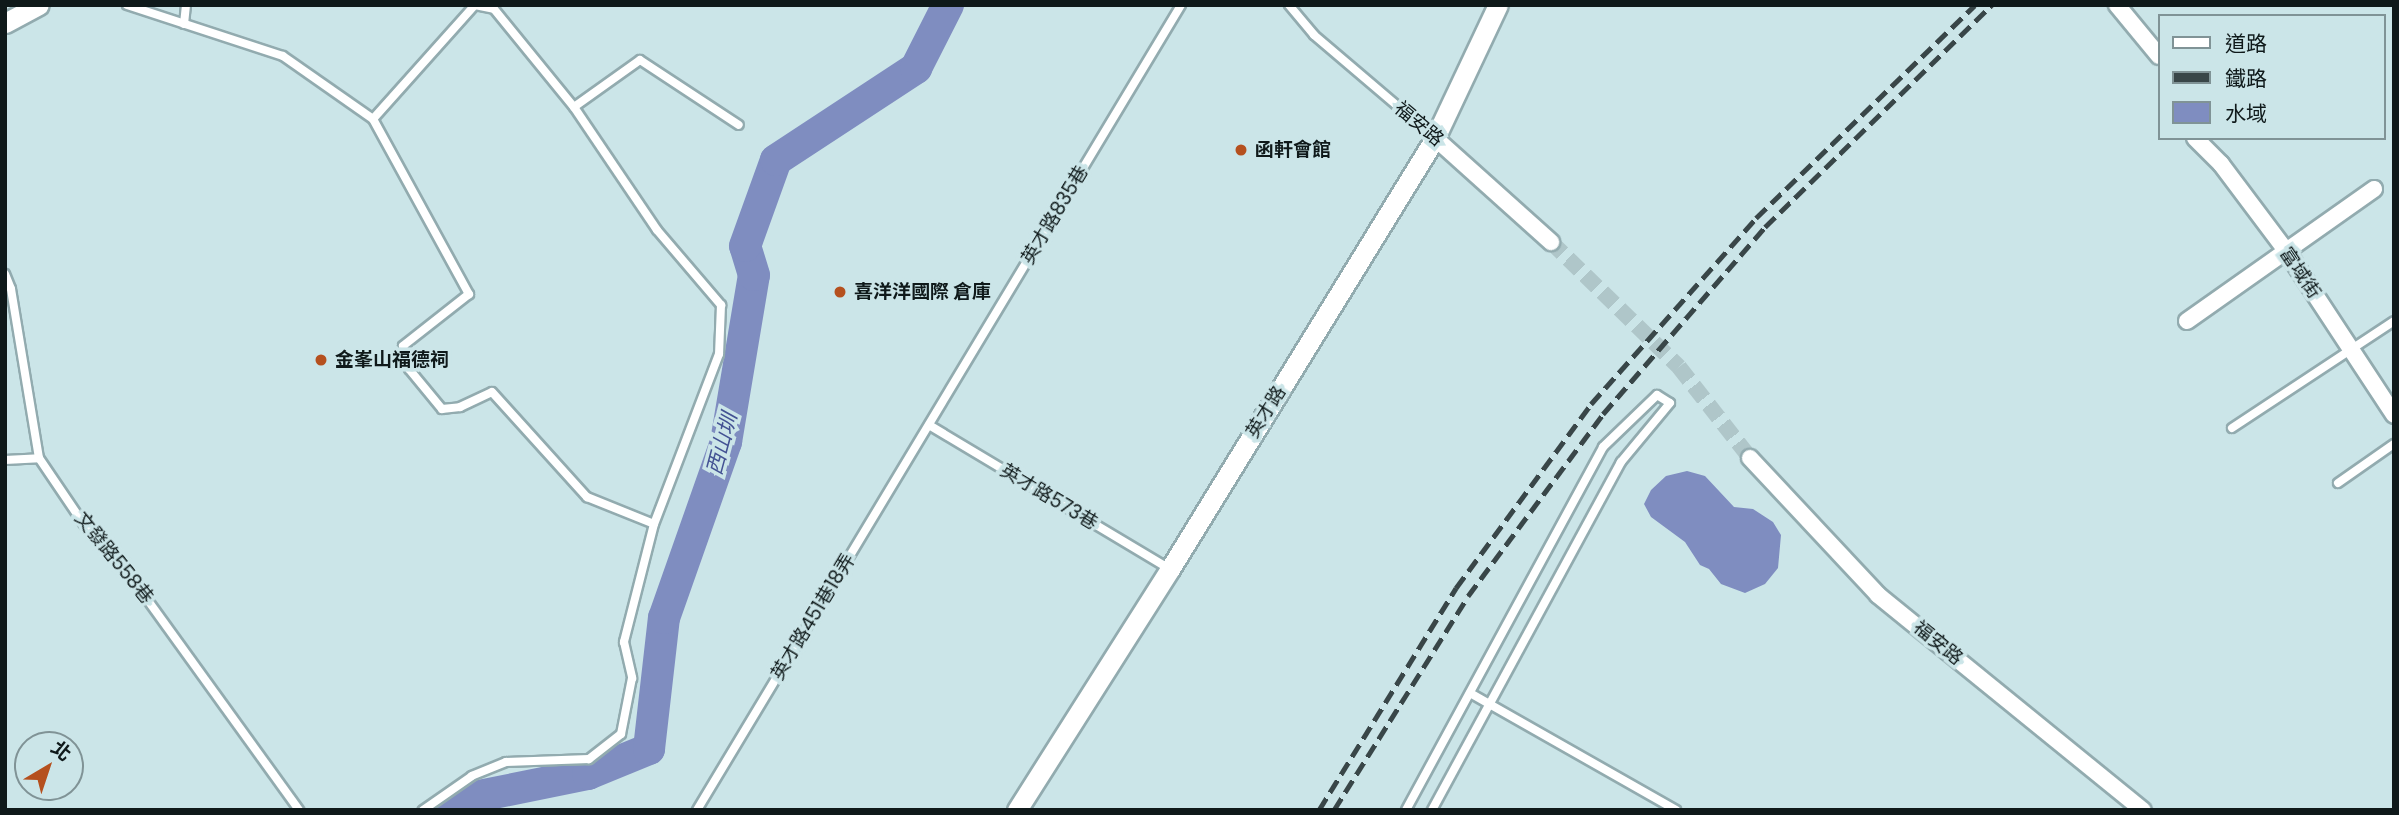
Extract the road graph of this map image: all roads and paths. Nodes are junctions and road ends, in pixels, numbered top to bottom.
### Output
1 (38, 5) edge
2 (127, 5) edge
3 (186, 5) edge
4 (1181, 5) edge
5 (1289, 5) edge
6 (1498, 5) edge
7 (2118, 5) edge
8 (5, 23) edge
9 (184, 24) junction
10 (2158, 55) edge
11 (574, 107) junction
12 (373, 119) junction
13 (739, 125) dead end
14 (1435, 138) junction
15 (2197, 140) edge
16 (2374, 189) dead end
17 (1551, 242) tunnel mouth
18 (2287, 252) junction
19 (5, 274) edge
20 (2186, 321) dead end
21 (2394, 321) edge
22 (2350, 349) junction
23 (2394, 415) edge
24 (929, 425) junction
25 (2232, 428) dead end
26 (2394, 444) edge
27 (39, 458) junction
28 (1750, 458) tunnel mouth
29 (5, 460) edge
30 (2338, 483) dead end
31 (654, 524) junction
32 (1170, 569) junction
33 (1470, 693) junction
34 (1491, 702) junction
35 (299, 810) edge
36 (423, 810) edge
37 (697, 810) edge
38 (1017, 810) edge
39 (1406, 810) edge
40 (1432, 810) edge
41 (1676, 810) edge
42 (2143, 810) edge

1 - 8 street
2 - 9 lane
3 - 9 lane
4 - 24 lane, 英才路835巷
5 - 14 lane, 福安路
6 - 14 street, 英才路
7 - 10 street
9 - 12 lane
11 - 12 lane
11 - 13 lane
11 - 31 lane
12 - 31 lane
14 - 17 street, 福安路
14 - 32 street, 英才路
15 - 18 street, 富域街
16 - 18 street
18 - 20 street
18 - 22 street, 富域街
19 - 27 lane, 文發路558巷
21 - 22 lane
22 - 23 street, 富域街
22 - 25 lane
24 - 32 lane, 英才路573巷
24 - 37 lane, 英才路451巷18弄
26 - 30 lane
27 - 29 lane
27 - 35 lane, 文發路558巷
28 - 42 street, 福安路
31 - 36 lane
32 - 38 street, 英才路
33 - 34 lane
33 - 34 lane
33 - 39 lane
34 - 40 lane
34 - 41 lane

